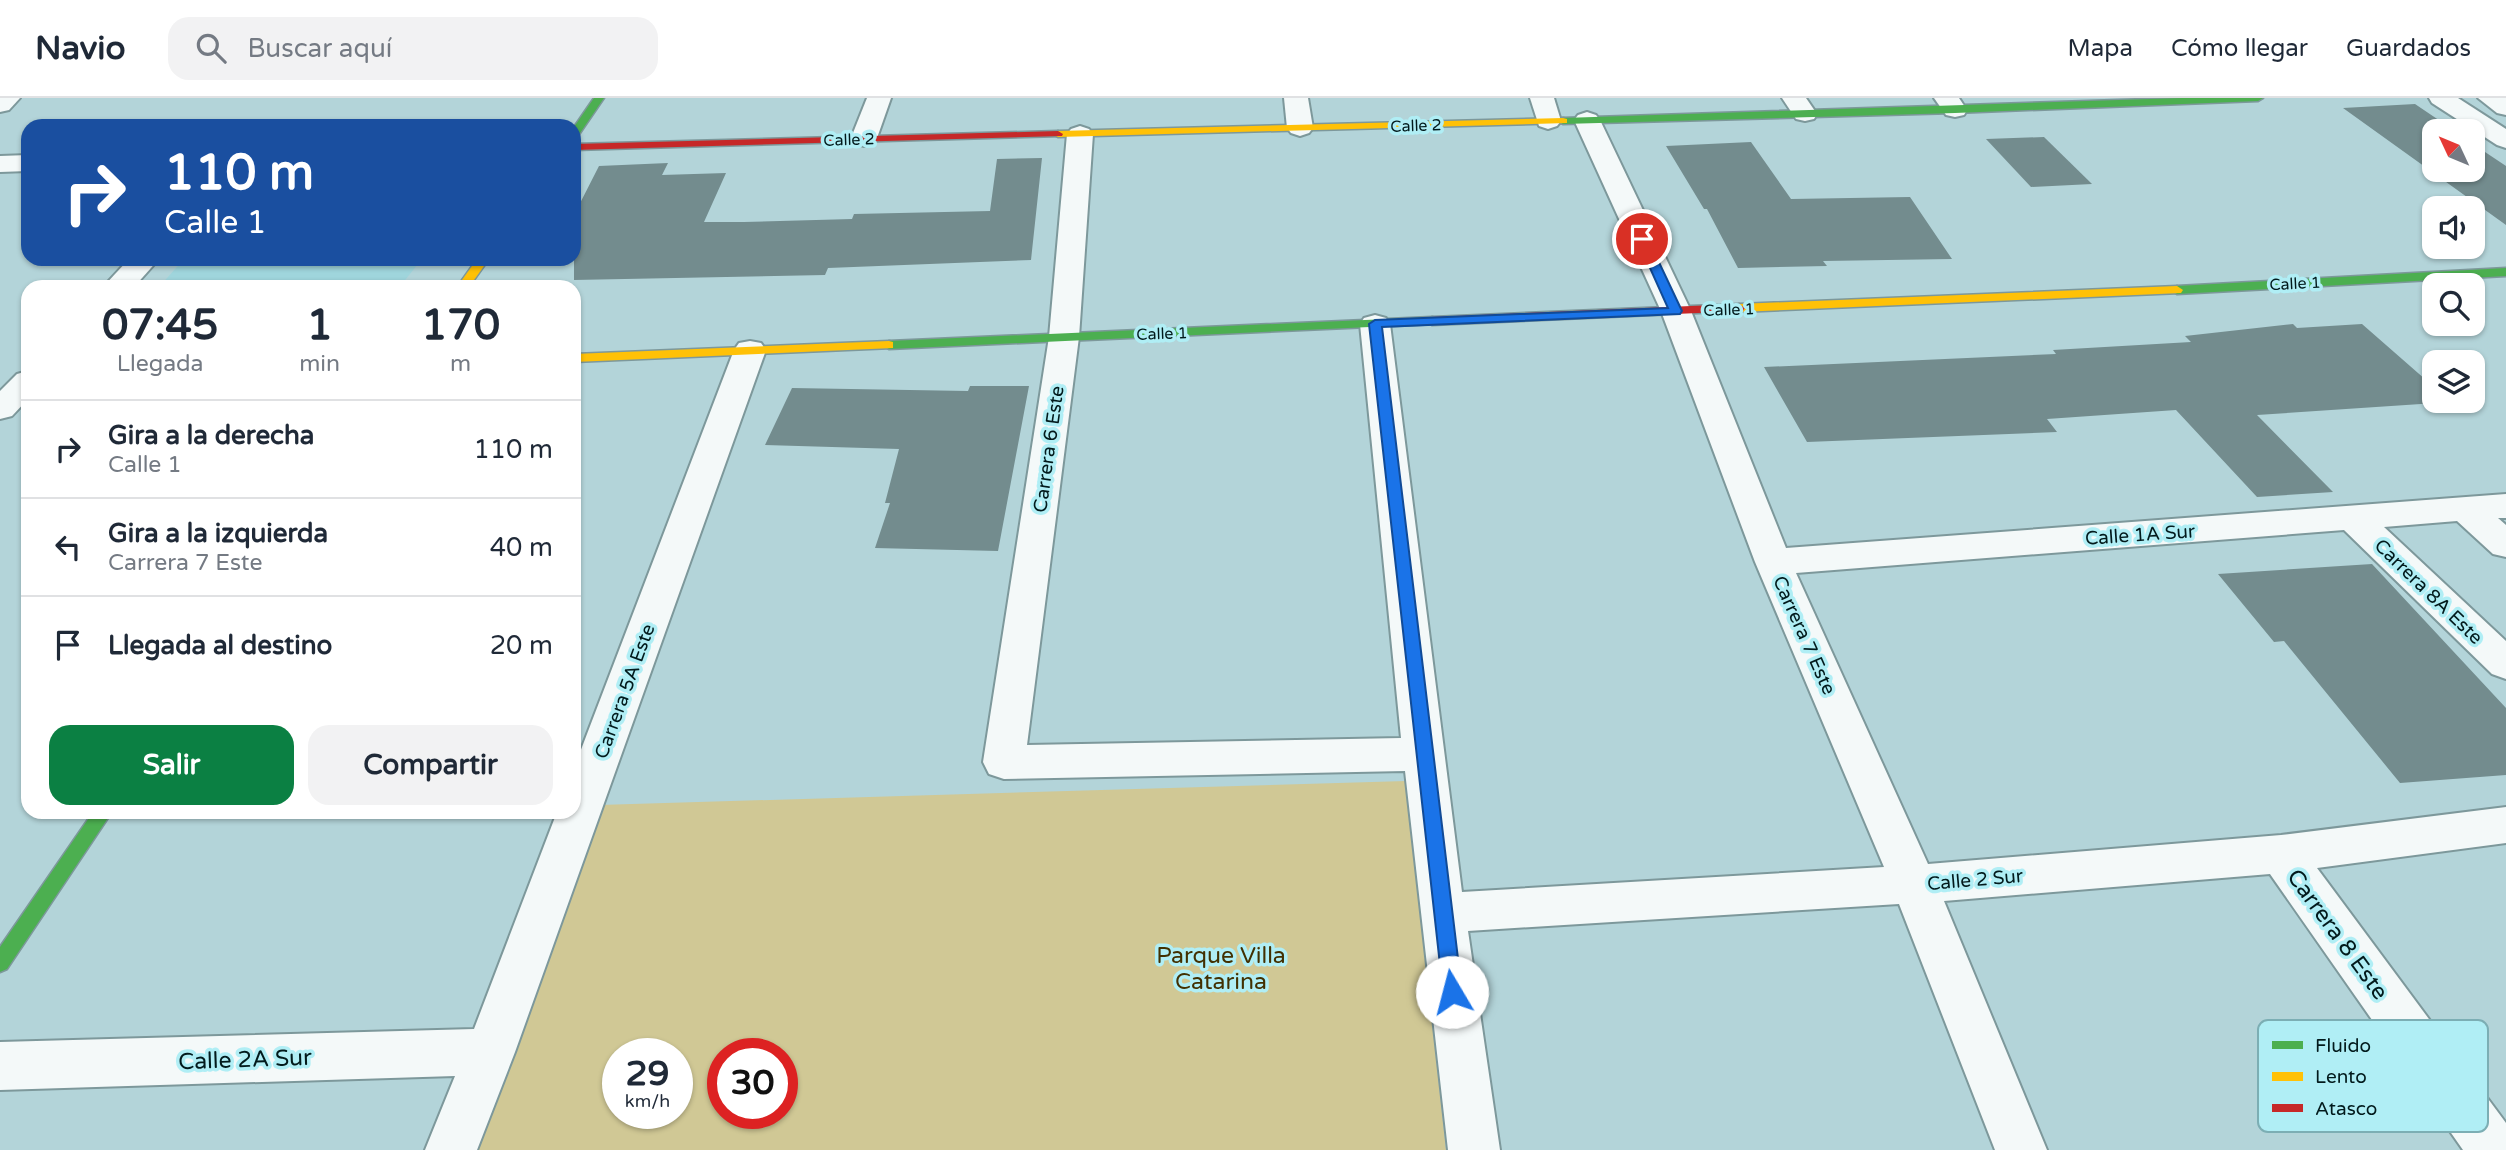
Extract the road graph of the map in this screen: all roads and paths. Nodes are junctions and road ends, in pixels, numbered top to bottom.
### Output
1 (8, 98) edge
2 (598, 98) edge
3 (879, 98) edge
4 (1296, 98) edge
5 (2258, 98) edge
6 (2441, 98) edge
7 (2490, 98) edge
8 (2207, 99) edge
9 (1950, 104) edge
10 (0, 105) edge
11 (1799, 106) edge
12 (2506, 108) edge
13 (1545, 110) edge
14 (1587, 120) junction
15 (581, 124) edge
16 (1300, 128) junction
17 (1080, 134) junction
18 (864, 138) junction
19 (2506, 140) edge
20 (581, 147) edge
21 (21, 163) edge
22 (0, 164) edge
23 (138, 266) edge
24 (2506, 272) edge
25 (125, 280) edge
26 (1676, 311) junction
27 (1375, 324) junction
28 (1064, 337) junction
29 (750, 350) junction
30 (581, 358) edge
31 (21, 381) edge
32 (0, 382) edge
33 (21, 388) edge
34 (0, 409) edge
35 (2506, 506) edge
36 (2465, 509) junction
37 (2353, 518) junction
38 (2506, 545) edge
39 (1773, 562) junction
40 (2506, 664) edge
41 (1424, 754) junction
42 (581, 806) edge
43 (98, 819) edge
44 (576, 819) edge
45 (2506, 825) edge
46 (2281, 854) junction
47 (1914, 884) junction
48 (1442, 913) junction
49 (0, 963) edge
50 (2400, 1020) edge
51 (490, 1052) junction
52 (0, 1066) edge
53 (2481, 1132) edge
54 (451, 1150) edge
55 (1474, 1150) edge
56 (2021, 1150) edge
57 (2494, 1150) edge

1 - 10 street
2 - 15 street
3 - 18 street
4 - 16 street
5 - 8 street, Calle 2
6 - 19 street
7 - 12 street
8 - 9 street, Calle 2
9 - 11 street, Calle 2
11 - 14 street, Calle 2
13 - 14 street, Calle 2
13 - 16 street, Calle 2
14 - 26 street, Carrera 7 Este
16 - 17 street, Calle 2
17 - 18 street, Calle 2
17 - 28 street, Carrera 6 Este
18 - 20 street, Calle 2
21 - 22 street
23 - 25 street
24 - 26 street, Calle 1
26 - 27 street, Calle 1
26 - 39 street, Carrera 7 Este
27 - 28 street, Calle 1
27 - 41 street
28 - 29 street, Calle 1
28 - 41 street, Carrera 6 Este
29 - 30 street, Calle 1
29 - 42 street, Carrera 5A Este
31 - 32 street
33 - 34 street
35 - 36 street, Calle 1A Sur
36 - 37 street, Calle 1A Sur
36 - 38 street
37 - 39 street, Calle 1A Sur
37 - 40 street, Carrera 8A Este
39 - 47 street, Carrera 7 Este
41 - 48 street
43 - 49 street
44 - 51 street, Carrera 5A Este
45 - 46 street, Calle 2 Sur
46 - 47 street, Calle 2 Sur
46 - 50 street, Carrera 8 Este
47 - 48 street, Calle 2 Sur
47 - 56 street, Carrera 7 Este
48 - 55 street
51 - 52 street, Calle 2A Sur
51 - 54 street, Carrera 5A Este
53 - 57 street, Carrera 8 Este

